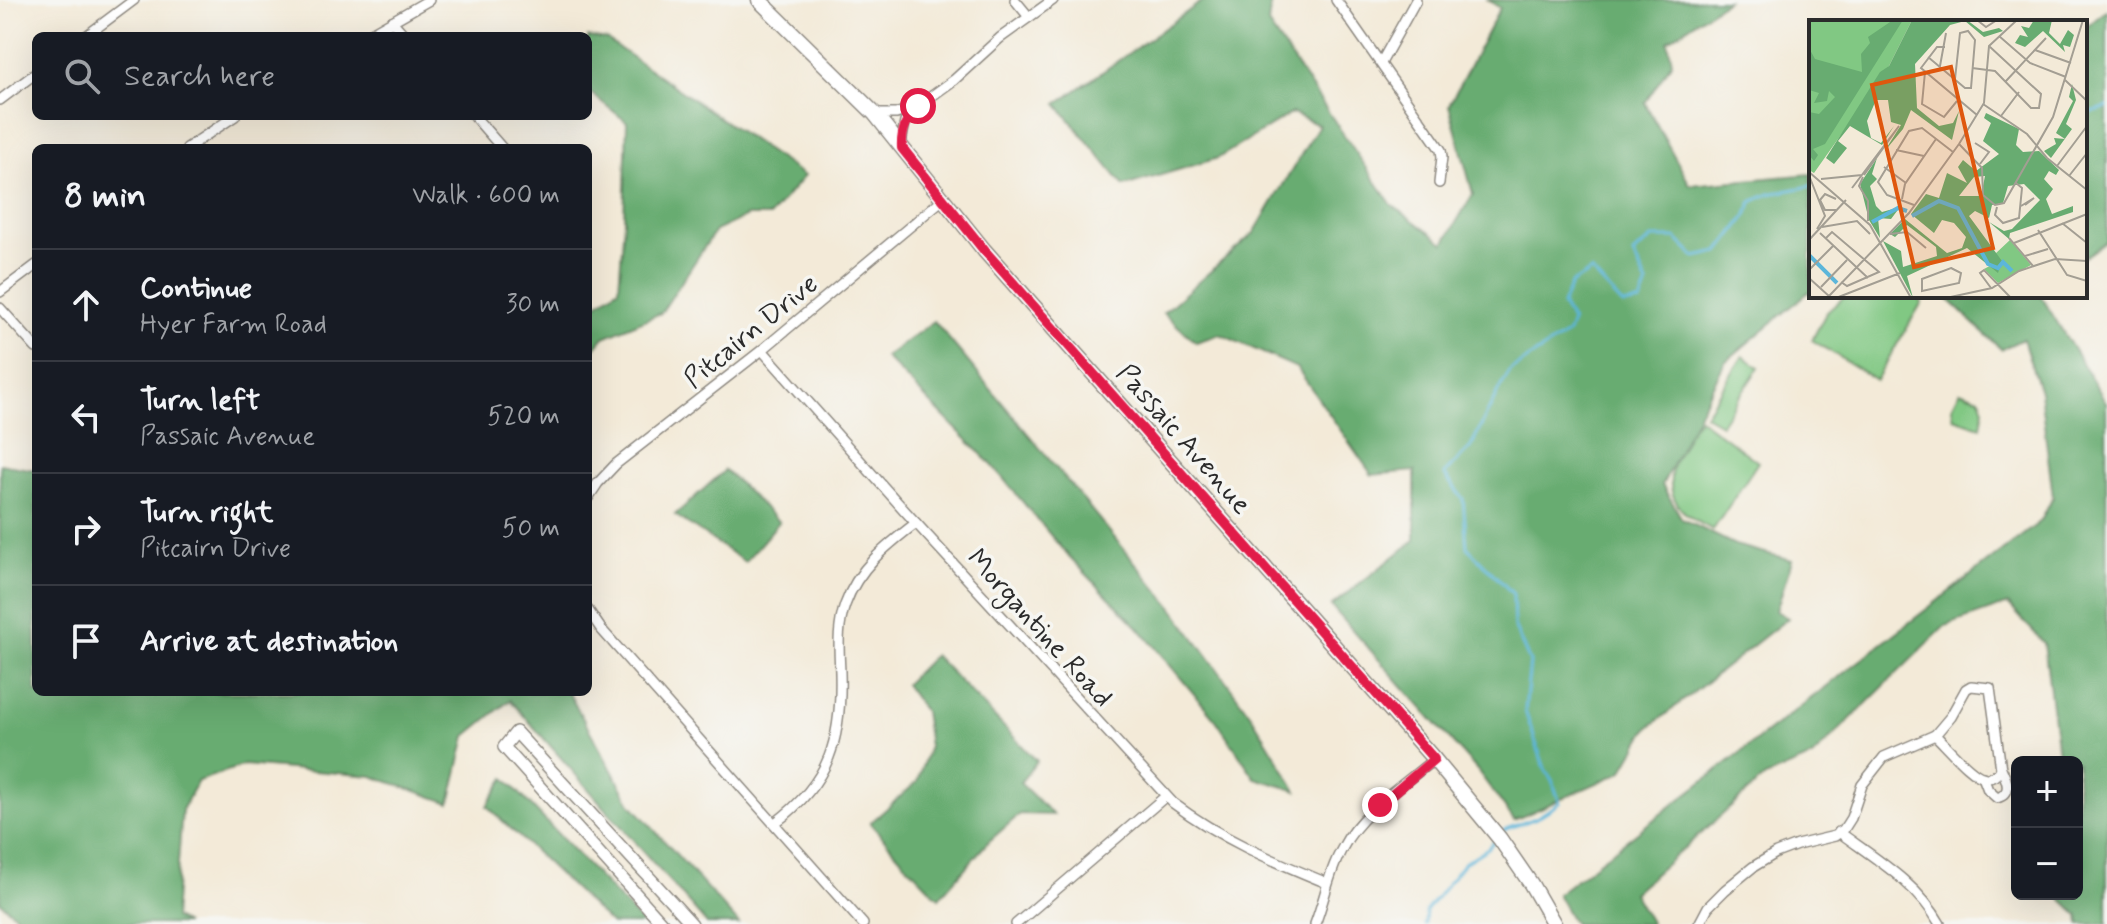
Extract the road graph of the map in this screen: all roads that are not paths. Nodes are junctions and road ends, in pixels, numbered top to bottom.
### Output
1 (134, 0) edge
2 (429, 0) edge
3 (759, 0) edge
4 (1015, 0) edge
5 (1053, 0) edge
6 (1336, 0) edge
7 (1416, 0) edge
8 (1029, 17) junction
9 (392, 21) junction
10 (91, 32) edge
11 (373, 32) edge
12 (402, 32) edge
13 (1381, 63) junction
14 (32, 76) edge
15 (0, 100) edge
16 (918, 106) junction
17 (875, 114) junction
18 (229, 120) edge
19 (478, 120) edge
20 (193, 144) edge
21 (498, 144) edge
22 (902, 148) junction
23 (1439, 183) dead end
24 (943, 199) junction
25 (32, 268) edge
26 (0, 292) edge
27 (0, 308) edge
28 (32, 344) edge
29 (762, 350) junction
30 (592, 492) edge
31 (916, 523) junction
32 (592, 616) edge
33 (1935, 735) junction
34 (1434, 759) junction
35 (2001, 768) junction
36 (1983, 777) junction
37 (1166, 796) junction
38 (775, 823) junction
39 (1839, 832) junction
40 (1327, 883) junction
41 (663, 924) edge
42 (692, 924) edge
43 (863, 924) edge
44 (1016, 924) edge
45 (1315, 924) edge
46 (1554, 924) edge
47 (1699, 924) edge
48 (1940, 924) edge

1 - 10 street
2 - 9 street
3 - 17 main road, Passaic Avenue
4 - 8 street
5 - 8 street
6 - 13 street
7 - 13 street
8 - 16 street
9 - 11 street
9 - 12 street
13 - 23 street
14 - 15 street
16 - 17 street
16 - 22 street
17 - 22 main road, Passaic Avenue
18 - 20 street
19 - 21 street
22 - 24 main road, Passaic Avenue
24 - 29 street, Pitcairn Drive
24 - 34 main road, Passaic Avenue
25 - 26 street
27 - 28 street
29 - 30 street, Pitcairn Drive
29 - 31 street, Morgantine Road
31 - 37 street, Morgantine Road
31 - 38 street
32 - 38 street
33 - 35 street
33 - 36 street
33 - 39 street
34 - 40 street
34 - 46 main road, Passaic Avenue
35 - 36 street
35 - 36 street
37 - 40 street, Morgantine Road
37 - 44 street
38 - 43 street
39 - 47 street
39 - 48 street
40 - 45 street
41 - 42 street

